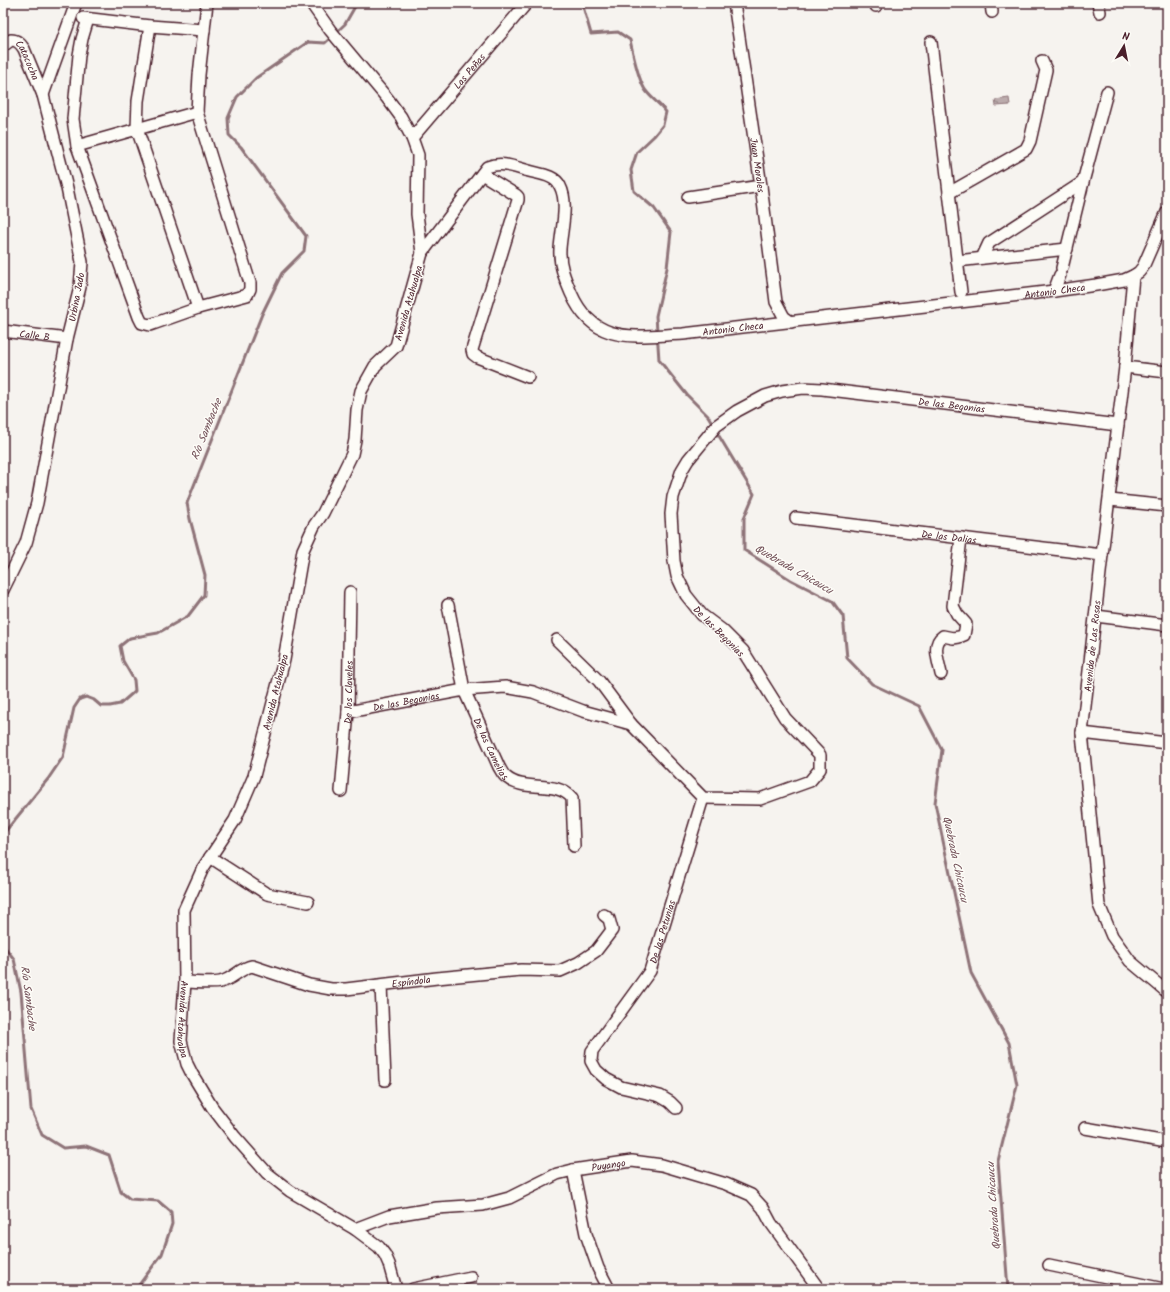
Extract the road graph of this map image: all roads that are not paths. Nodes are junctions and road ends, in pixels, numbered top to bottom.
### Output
1 (76, 3) edge
2 (207, 3) edge
3 (311, 3) edge
4 (734, 3) edge
5 (526, 4) dead end
6 (150, 26) junction
7 (204, 30) junction
8 (931, 42) dead end
9 (3, 46) edge
10 (1042, 61) dead end
11 (1107, 92) dead end
12 (43, 95) junction
13 (197, 112) junction
14 (137, 129) junction
15 (412, 138) junction
16 (78, 146) junction
17 (482, 174) junction
18 (1083, 182) junction
19 (761, 186) junction
20 (949, 193) junction
21 (688, 196) dead end
22 (1167, 212) edge
23 (1067, 249) junction
24 (422, 253) junction
25 (982, 258) junction
26 (957, 261) junction
27 (1133, 276) junction
28 (1054, 291) junction
29 (961, 292) dead end
30 (198, 308) junction
31 (791, 322) junction
32 (3, 331) edge
33 (67, 339) junction
34 (1125, 367) junction
35 (1167, 372) edge
36 (528, 377) dead end
37 (1118, 425) junction
38 (1110, 500) junction
39 (1167, 506) edge
40 (796, 518) dead end
41 (961, 538) junction
42 (1102, 555) junction
43 (3, 588) edge
44 (350, 592) dead end
45 (448, 605) dead end
46 (1096, 616) junction
47 (1167, 625) edge
48 (557, 640) dead end
49 (942, 674) dead end
50 (464, 690) junction
51 (348, 712) junction
52 (631, 724) junction
53 (1082, 733) junction
54 (1167, 743) edge
55 (341, 791) dead end
56 (703, 798) junction
57 (574, 846) dead end
58 (210, 857) junction
59 (308, 902) dead end
60 (604, 915) dead end
61 (185, 982) junction
62 (381, 985) junction
63 (1167, 992) edge
64 (385, 1080) dead end
65 (676, 1108) dead end
66 (1085, 1128) dead end
67 (1167, 1142) edge
68 (573, 1170) junction
69 (355, 1229) junction
70 (1049, 1265) dead end
71 (471, 1277) dead end
72 (396, 1289) edge
73 (413, 1289) edge
74 (608, 1289) edge
75 (819, 1289) edge
76 (1164, 1289) edge

1 - 12 street
2 - 7 street
3 - 15 street, Avenida Atahualpa
4 - 19 street, Juan Morales
5 - 15 street, Las Peñas
6 - 7 street
6 - 14 street
6 - 16 street
7 - 13 street
8 - 20 street
9 - 12 street, Catacocha
10 - 20 street
11 - 18 street
12 - 33 street, Urbina Jado
13 - 14 street
13 - 30 street
14 - 16 street
14 - 30 street
15 - 24 street, Avenida Atahualpa
16 - 30 street
17 - 24 street, Antonio Checa
17 - 31 street, Antonio Checa
17 - 36 street
18 - 23 street
18 - 25 street
19 - 21 street
19 - 31 street, Juan Morales
20 - 26 street
22 - 27 street
23 - 25 street
23 - 28 street
24 - 58 street, Avenida Atahualpa
25 - 26 street
26 - 29 street
27 - 28 street, Antonio Checa
27 - 34 street, Avenida de Las Rosas
28 - 31 street, Antonio Checa
32 - 33 street, Calle B
33 - 43 street, Urbina Jado
34 - 35 street
34 - 37 street, Avenida de Las Rosas
37 - 38 street, Avenida de Las Rosas
37 - 56 street, De las Begonias
38 - 39 street
38 - 42 street, Avenida de Las Rosas
40 - 41 street, De las Dalias
41 - 42 street, De las Dalias
41 - 49 street
42 - 46 street, Avenida de Las Rosas
44 - 51 street, De los Claveles
45 - 50 street, De las Camelias
46 - 47 street
46 - 53 street, Avenida de Las Rosas
48 - 52 street
50 - 51 street, De las Begonias
50 - 52 street, De las Begonias
50 - 57 street, De las Camelias
51 - 55 street, De los Claveles
52 - 56 street
53 - 54 street
53 - 63 street, Avenida de Las Rosas
56 - 65 street, De las Petunias
58 - 59 street
58 - 61 street, Avenida Atahualpa
60 - 62 street, Espíndola
61 - 62 street, Espíndola
61 - 69 street, Avenida Atahualpa
62 - 64 street
66 - 67 street
68 - 69 street, Puyango
68 - 74 street
68 - 75 street, Puyango
69 - 72 street, Avenida Atahualpa
70 - 76 street
71 - 73 street

